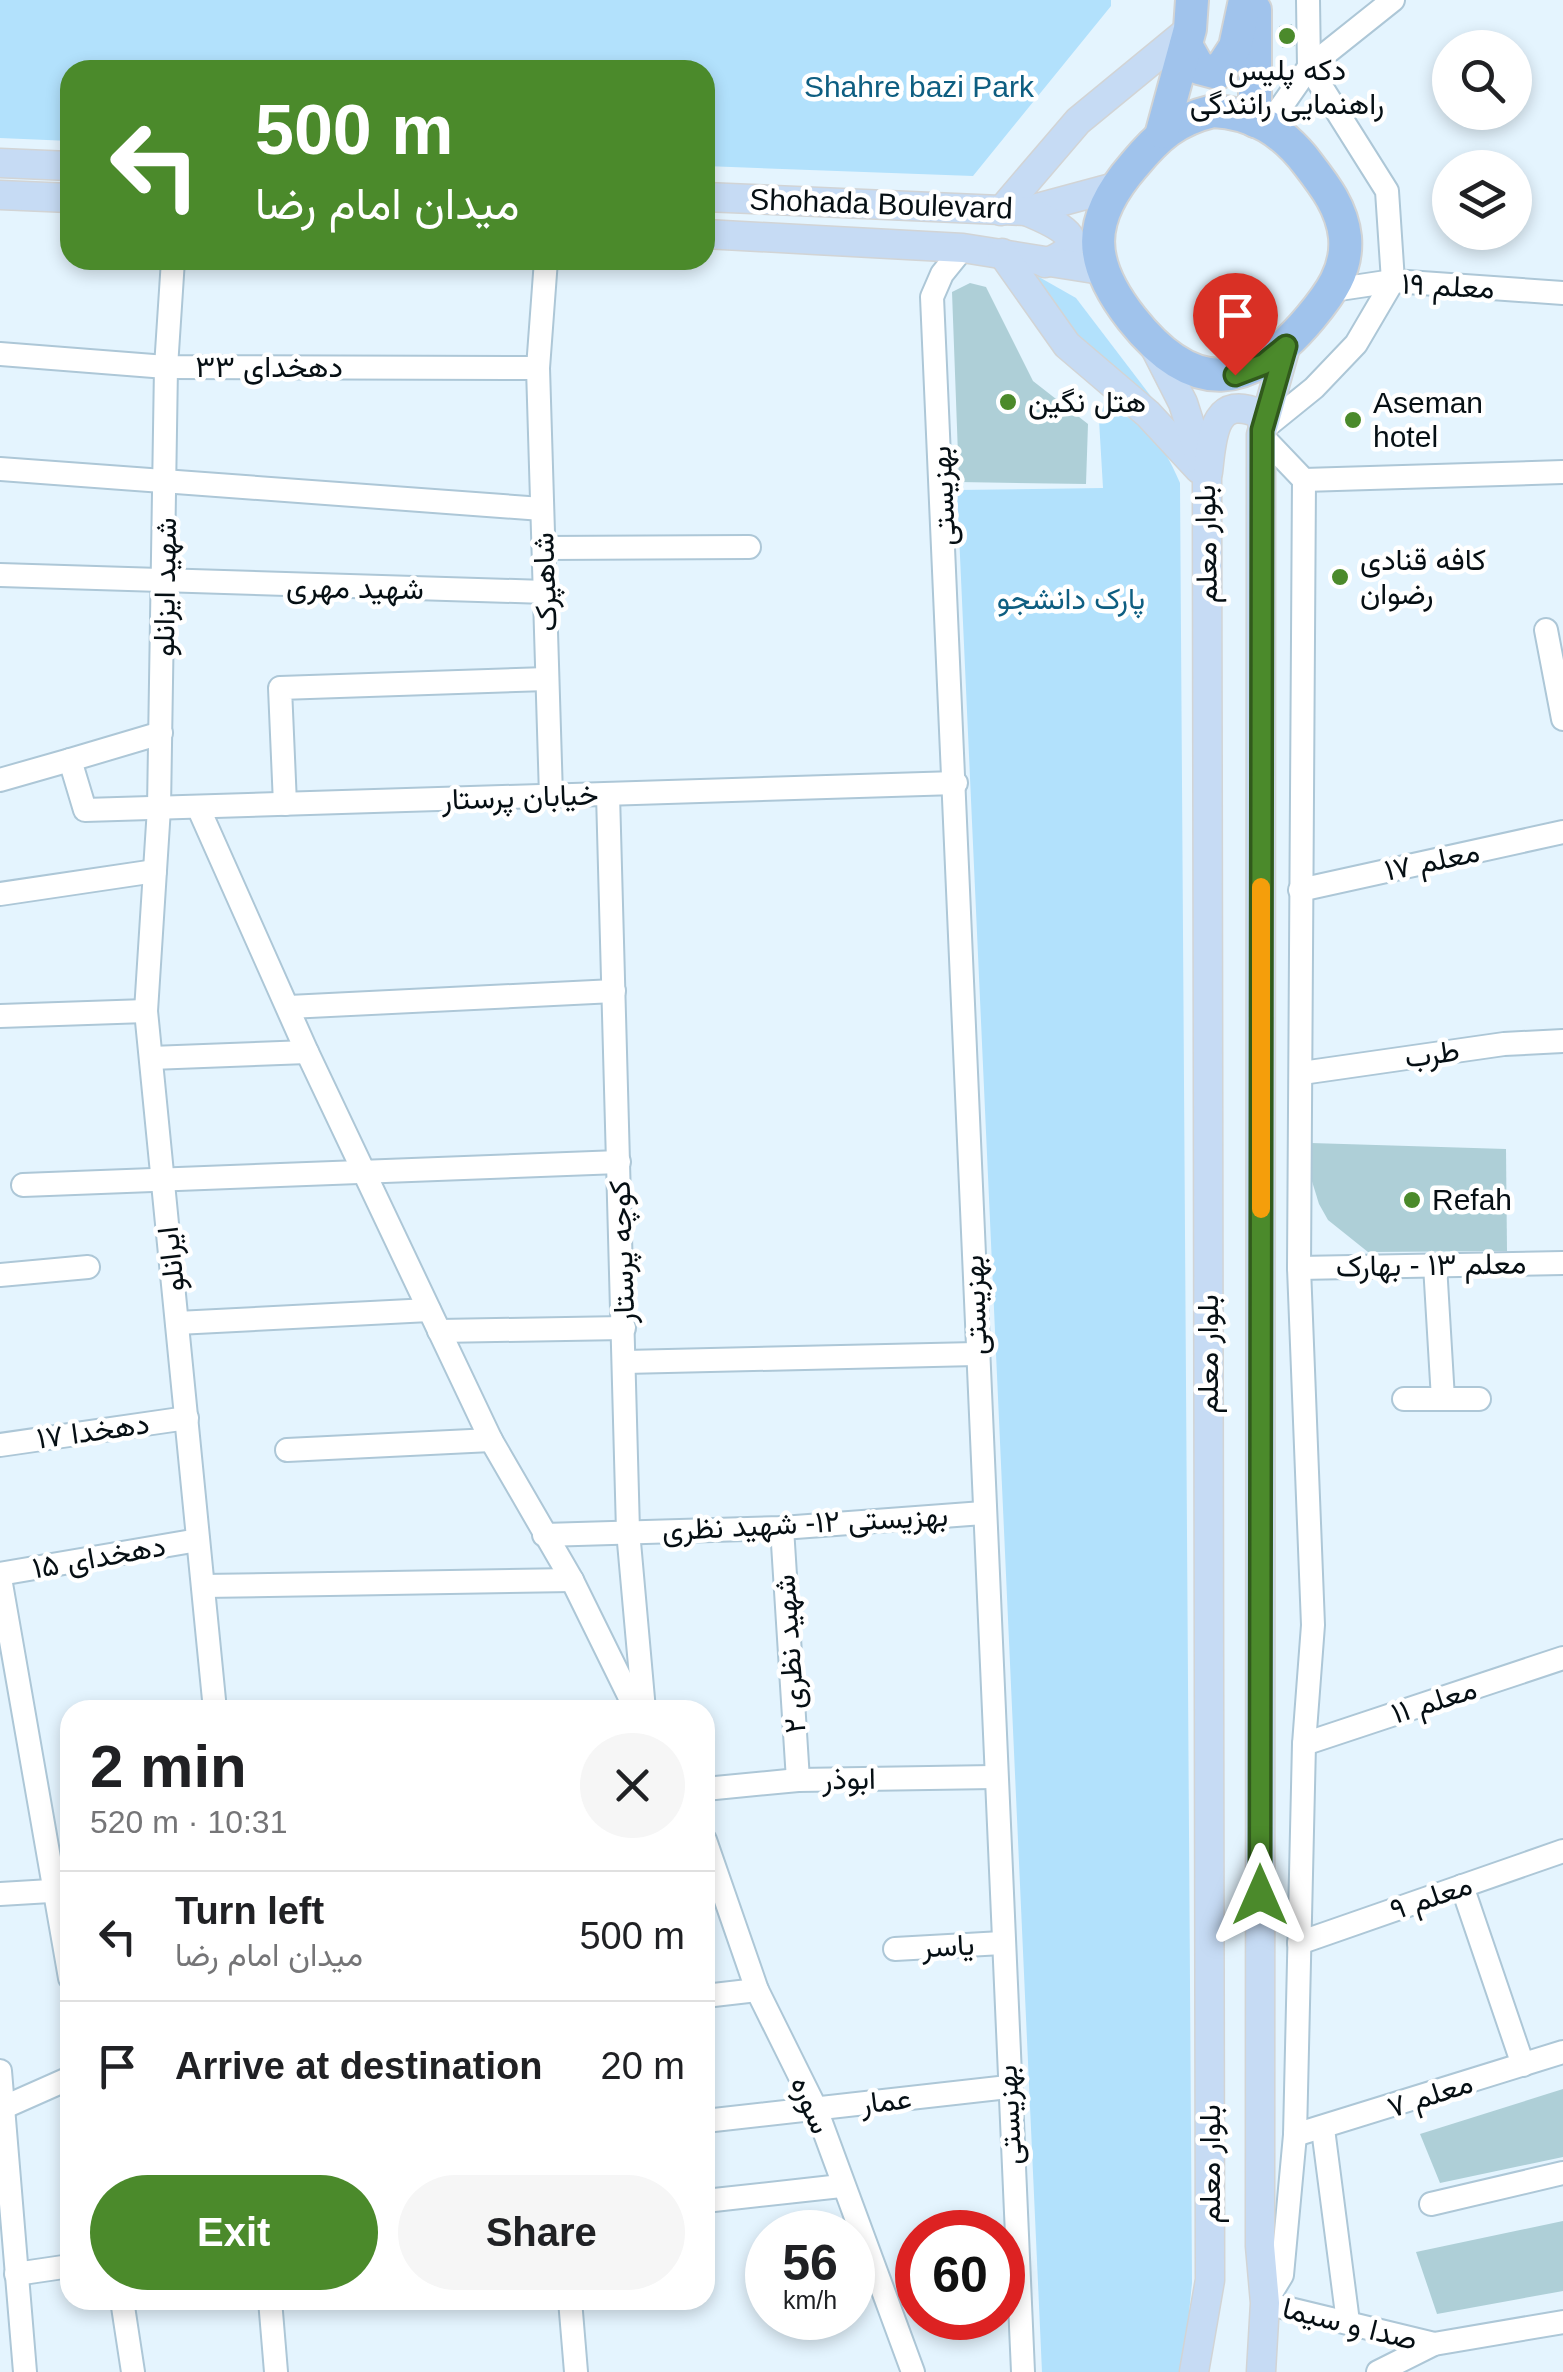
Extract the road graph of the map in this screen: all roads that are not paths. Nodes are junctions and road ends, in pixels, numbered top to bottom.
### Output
1 (1245, 0) edge
2 (1254, 0) edge
3 (1308, 0) edge
4 (1393, 0) edge
5 (1189, 25) edge
6 (1309, 67) junction
7 (1261, 124) junction
8 (1162, 132) junction
9 (0, 163) edge
10 (60, 166) edge
11 (1114, 187) junction
12 (0, 194) edge
13 (715, 196) edge
14 (60, 197) edge
15 (1014, 211) junction
16 (715, 235) edge
17 (963, 248) junction
18 (1002, 253) junction
19 (1045, 264) junction
20 (171, 270) edge
21 (545, 270) edge
22 (1101, 270) junction
23 (1393, 281) junction
24 (1333, 290) junction
25 (1563, 292) edge
26 (1154, 346) junction
27 (1286, 346) junction
28 (0, 354) edge
29 (166, 367) junction
30 (538, 368) junction
31 (1262, 429) junction
32 (0, 469) edge
33 (1563, 472) edge
34 (1207, 478) junction
35 (1304, 480) junction
36 (167, 484) junction
37 (542, 508) junction
38 (749, 547) dead end
39 (544, 548) junction
40 (0, 574) edge
41 (165, 583) junction
42 (545, 592) junction
43 (1546, 630) dead end
44 (548, 678) junction
45 (1563, 719) edge
46 (161, 733) junction
47 (70, 760) junction
48 (0, 780) edge
49 (956, 783) junction
50 (608, 794) junction
51 (551, 796) junction
52 (285, 804) junction
53 (198, 806) junction
54 (159, 808) junction
55 (1563, 832) edge
56 (155, 870) junction
57 (1300, 890) junction
58 (0, 894) edge
59 (614, 992) junction
60 (289, 1007) junction
61 (146, 1010) junction
62 (0, 1016) edge
63 (1563, 1040) edge
64 (307, 1052) junction
65 (151, 1058) junction
66 (1302, 1072) junction
67 (620, 1162) junction
68 (364, 1173) junction
69 (163, 1177) junction
70 (23, 1185) dead end
71 (1563, 1263) edge
72 (1435, 1266) junction
73 (88, 1267) dead end
74 (1299, 1268) junction
75 (0, 1276) edge
76 (434, 1320) junction
77 (177, 1323) junction
78 (624, 1328) junction
79 (976, 1354) junction
80 (626, 1362) junction
81 (1404, 1399) dead end
82 (1443, 1399) junction
83 (1479, 1399) dead end
84 (186, 1418) junction
85 (491, 1440) junction
86 (0, 1444) edge
87 (287, 1450) dead end
88 (983, 1514) junction
89 (782, 1528) junction
90 (628, 1531) junction
91 (544, 1535) junction
92 (198, 1540) junction
93 (0, 1576) edge
94 (572, 1580) junction
95 (202, 1586) junction
96 (1563, 1658) edge
97 (214, 1700) edge
98 (631, 1700) edge
99 (643, 1700) edge
100 (1304, 1744) junction
101 (994, 1776) junction
102 (798, 1780) junction
103 (715, 1788) edge
104 (1563, 1851) edge
105 (60, 1880) edge
106 (715, 1884) edge
107 (1462, 1886) junction
108 (60, 1890) edge
109 (0, 1894) edge
110 (1002, 1942) junction
111 (1299, 1943) junction
112 (895, 1949) dead end
113 (757, 1990) junction
114 (715, 1995) edge
115 (1563, 2052) edge
116 (1523, 2065) junction
117 (0, 2071) edge
118 (60, 2082) edge
119 (1008, 2087) junction
120 (1, 2108) edge
121 (816, 2109) junction
122 (715, 2120) edge
123 (1323, 2129) junction
124 (1295, 2135) junction
125 (1563, 2173) edge
126 (841, 2186) junction
127 (715, 2200) edge
128 (1431, 2204) dead end
129 (60, 2267) edge
130 (16, 2274) junction
131 (1266, 2304) junction
132 (124, 2310) edge
133 (271, 2310) edge
134 (571, 2310) edge
135 (1348, 2322) junction
136 (1563, 2322) edge
137 (1434, 2344) junction
138 (25, 2372) edge
139 (133, 2372) edge
140 (276, 2372) edge
141 (576, 2372) edge
142 (914, 2372) edge
143 (1023, 2372) edge
144 (1194, 2372) edge
145 (1261, 2372) edge
146 (1378, 2372) edge

1 - 5 highway
2 - 7 highway
3 - 6 street
4 - 6 street
5 - 8 highway
5 - 15 main road
6 - 7 street
6 - 23 street
7 - 8 highway
7 - 24 highway
8 - 11 highway
9 - 10 main road
11 - 15 main road, Shohada Boulevard
11 - 22 highway
12 - 14 main road
13 - 15 main road, Shohada Boulevard
15 - 19 main road
16 - 17 main road, Shohada Boulevard
17 - 18 main road, Shohada Boulevard
17 - 49 street, بهزیستی
18 - 19 main road, Shohada Boulevard
18 - 34 main road
19 - 22 main road, Shohada Boulevard
20 - 29 street, شهید ایزانلو
21 - 30 street, شاهپرک
22 - 26 highway
23 - 24 street, معلم ۱۹
23 - 25 street, معلم ۱۹
23 - 31 street
24 - 27 highway
26 - 27 highway
26 - 34 main road, بلوار معلم
27 - 31 main road, بلوار معلم
28 - 29 street, دهخدای ۳۳
29 - 30 street, دهخدای ۳۳
29 - 36 street, شهید ایزانلو
30 - 37 street, شاهپرک
31 - 34 main road
31 - 35 street
31 - 131 main road, بلوار معلم
32 - 36 street
33 - 35 street
34 - 144 main road, بلوار معلم
35 - 57 street
36 - 37 street
36 - 41 street, شهید ایزانلو
37 - 39 street, شاهپرک
38 - 39 street
39 - 42 street, شاهپرک
40 - 41 street, شهید مهری
41 - 42 street, شهید مهری
41 - 46 street, شهید ایزانلو
42 - 44 street, شاهپرک
43 - 45 street
44 - 51 street, شاهپرک
44 - 52 street
46 - 47 street
46 - 54 street, شهید ایزانلو
47 - 48 street
47 - 54 street, خیابان پرستار
49 - 50 street, خیابان پرستار
49 - 79 street, بهزیستی
50 - 51 street, خیابان پرستار
50 - 59 street, کوچه پرستار
51 - 52 street, خیابان پرستار
52 - 53 street, خیابان پرستار
53 - 54 street, خیابان پرستار
53 - 60 street
54 - 56 street, ایرانلو
55 - 57 street, معلم ۱۷
56 - 58 street
56 - 61 street, ایرانلو
57 - 66 street
59 - 60 street
59 - 67 street, کوچه پرستار
60 - 64 street
61 - 62 street
61 - 65 street, ایرانلو
63 - 66 street, طرب
64 - 65 street
64 - 68 street
65 - 69 street, ایرانلو
66 - 74 street
67 - 68 street
67 - 78 street, کوچه پرستار
68 - 69 street
68 - 76 street
69 - 70 street
69 - 77 street, ایرانلو
71 - 72 street, معلم ۱۳ - بهارک
72 - 74 street, معلم ۱۳ - بهارک
72 - 82 street
73 - 75 street
74 - 100 street
76 - 77 street
76 - 78 street
76 - 85 street
77 - 84 street, ایرانلو
78 - 80 street, کوچه پرستار
79 - 80 street
79 - 88 street, بهزیستی
80 - 90 street, کوچه پرستار
81 - 82 street
82 - 83 street
84 - 86 street, دهخدا ۱۷
84 - 92 street, ایرانلو
85 - 87 street
85 - 91 street
88 - 89 street, بهزیستی ۱۲- شهید نظری
88 - 101 street, بهزیستی
89 - 90 street, بهزیستی ۱۲- شهید نظری
89 - 102 street, شهید نظری ۲
90 - 91 street, بهزیستی ۱۲- شهید نظری
90 - 99 street, کوچه پرستار
91 - 94 street
92 - 93 street, دهخدای ۱۵
92 - 95 street, ایرانلو
93 - 105 street
94 - 95 street
94 - 98 street
95 - 97 street, ایرانلو
96 - 100 street, معلم ۱۱
100 - 111 street
101 - 102 street, ابوذر
101 - 110 street, بهزیستی
102 - 103 street, ابوذر
104 - 107 street, معلم ۹
106 - 113 street, سوره
107 - 111 street, معلم ۹
107 - 116 street
108 - 109 street
110 - 112 street, یاسر
110 - 119 street, بهزیستی
111 - 124 street
113 - 114 street
113 - 121 street, سوره
115 - 116 street, معلم ۷
116 - 123 street, معلم ۷
117 - 120 street
118 - 120 street
119 - 121 street, عمار
119 - 143 street, بهزیستی
120 - 130 street
121 - 122 street, عمار
121 - 126 street, سوره
123 - 124 street, معلم ۷
123 - 135 street
124 - 131 street
125 - 128 street
126 - 127 street
126 - 142 street, سوره
129 - 130 street
130 - 138 street
131 - 135 street, صدا و سیما
131 - 145 main road, بلوار معلم
132 - 139 street
133 - 140 street
134 - 141 street
135 - 137 street, صدا و سیما
136 - 137 street, صدا و سیما
137 - 146 street, صدا و سیما

